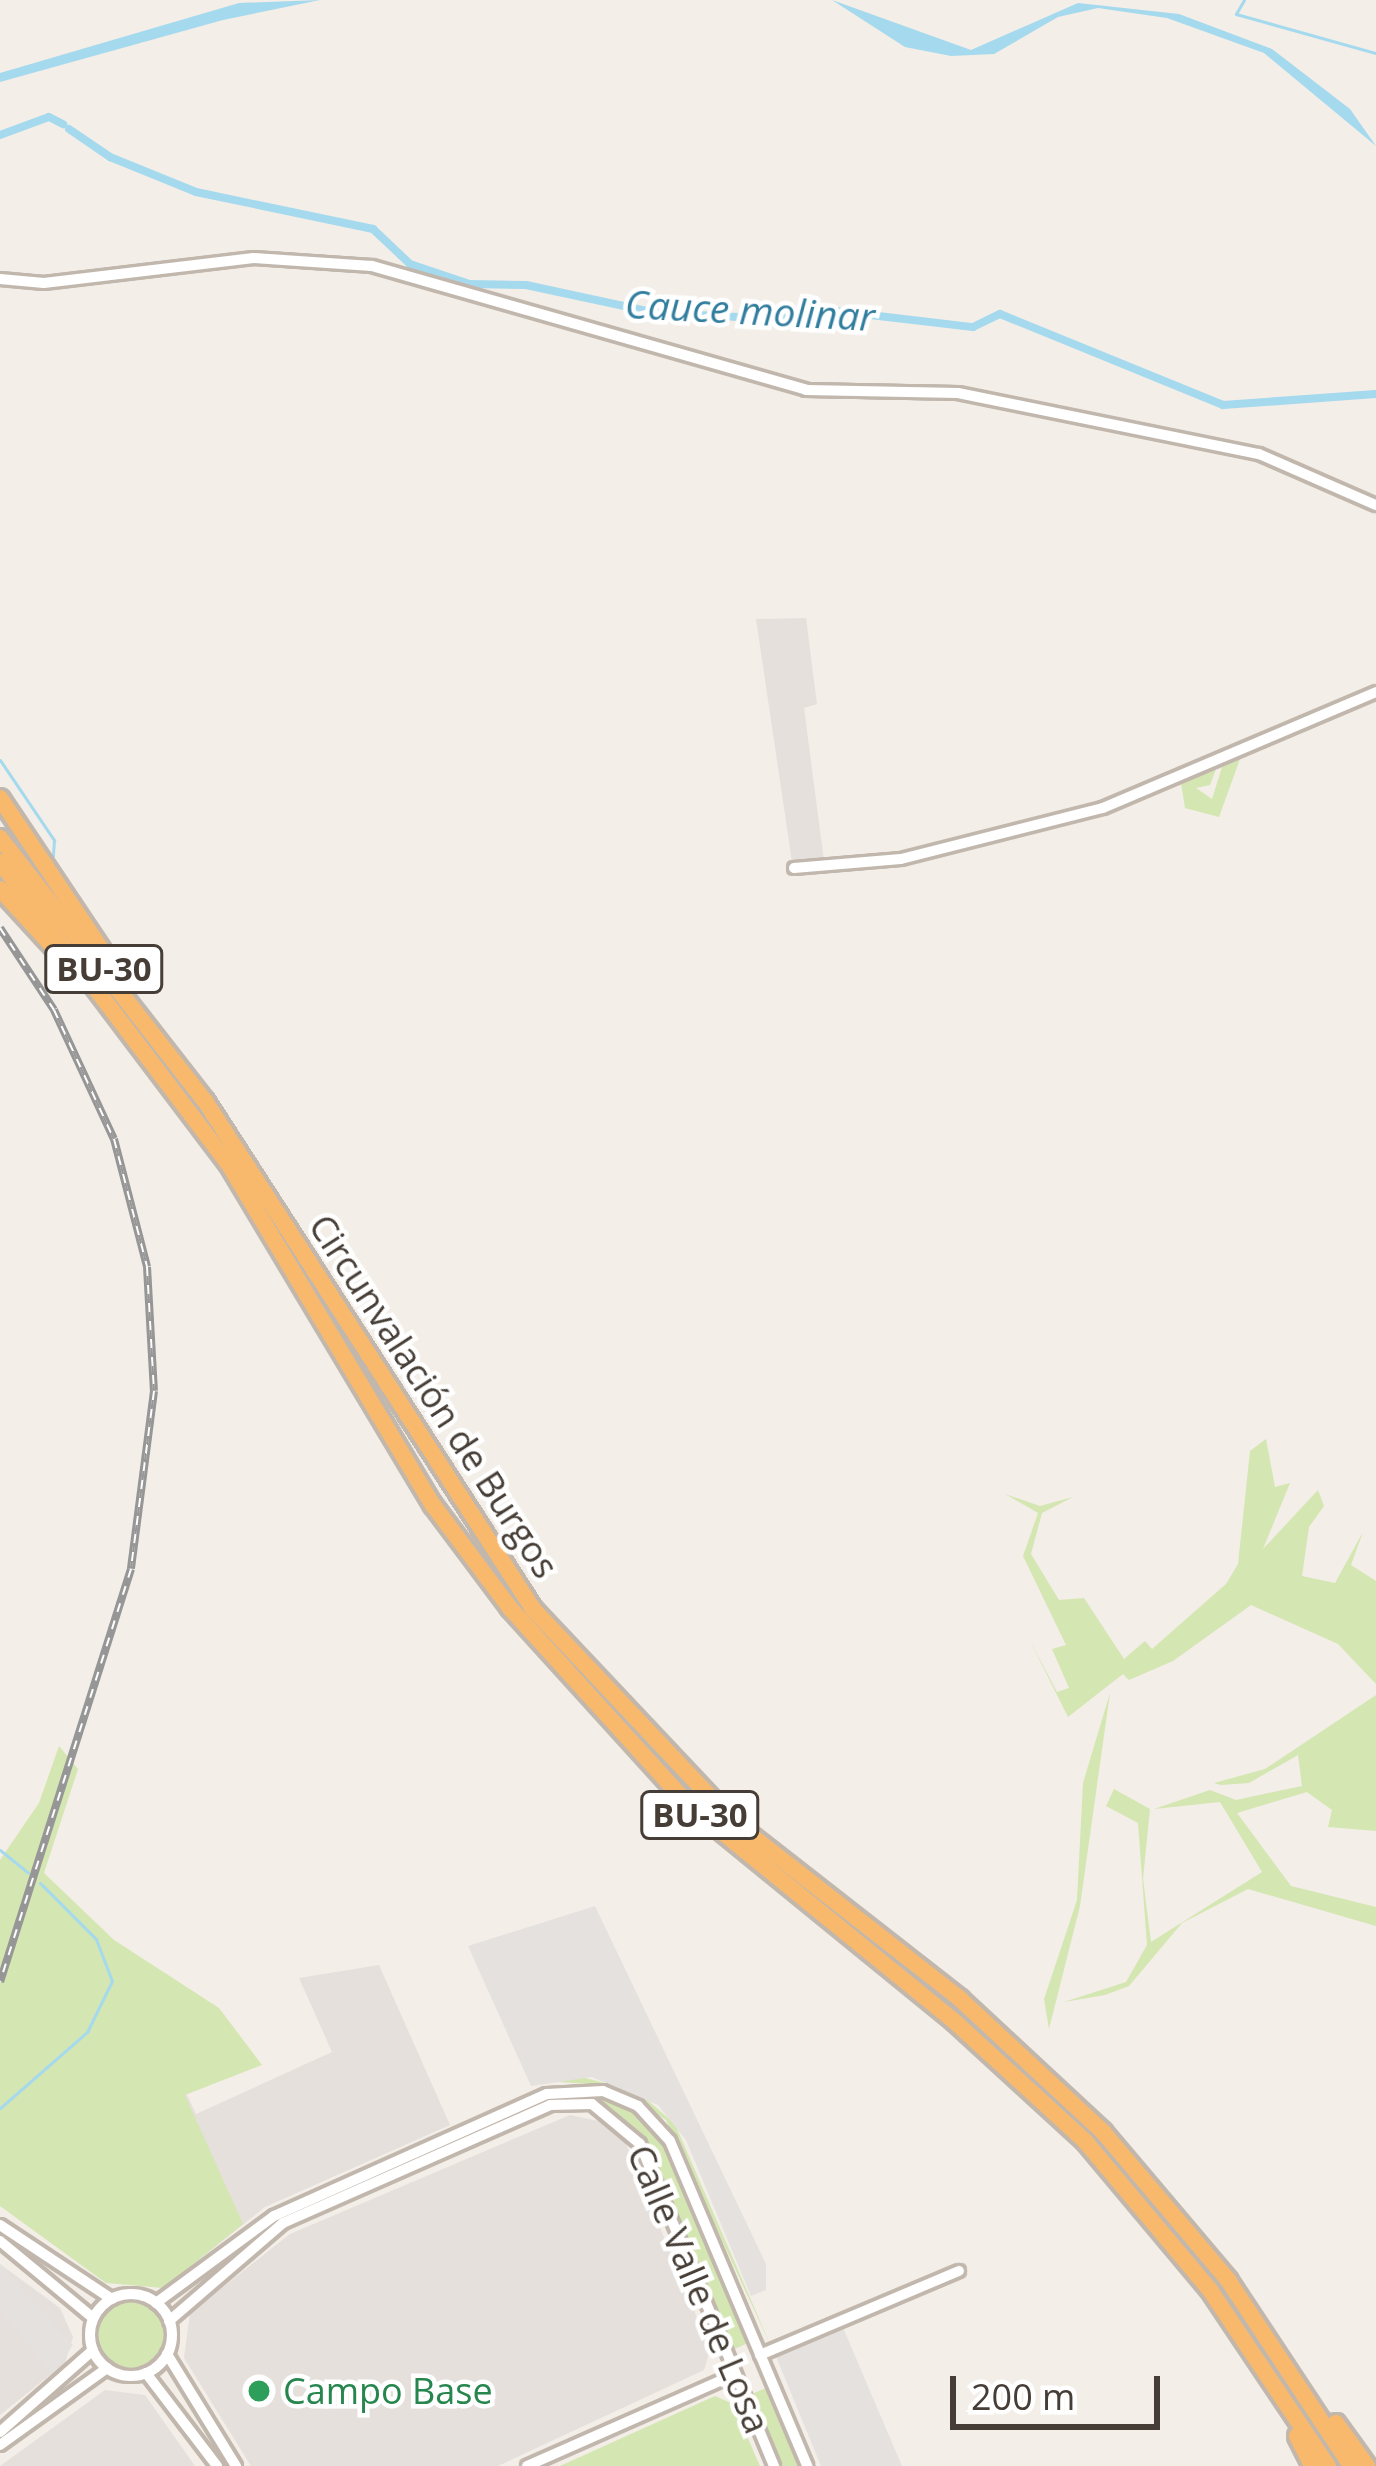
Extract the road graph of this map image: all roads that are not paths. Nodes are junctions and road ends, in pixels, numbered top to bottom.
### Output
1 (0, 279) edge
2 (1376, 505) edge
3 (1376, 692) edge
4 (0, 798) edge
5 (0, 838) edge
6 (0, 862) edge
7 (794, 868) dead end
8 (0, 889) edge
9 (170, 1079) junction
10 (206, 1100) junction
11 (549, 2100) junction
12 (1115, 2145) junction
13 (1155, 2220) junction
14 (0, 2225) edge
15 (0, 2241) edge
16 (959, 2271) dead end
17 (112, 2299) junction
18 (156, 2303) junction
19 (93, 2318) junction
20 (169, 2321) junction
21 (93, 2350) junction
22 (167, 2354) junction
23 (760, 2355) junction
24 (107, 2368) junction
25 (146, 2373) junction
26 (736, 2374) junction
27 (0, 2432) edge
28 (0, 2445) edge
29 (217, 2466) edge
30 (236, 2466) edge
31 (527, 2466) edge
32 (774, 2466) edge
33 (807, 2466) edge
34 (1312, 2466) edge
35 (1328, 2466) edge
36 (1351, 2466) edge
37 (1367, 2466) edge

1 - 2 street
3 - 7 street
4 - 10 highway
5 - 10 highway, Circunvalación de Burgos / BU-30
6 - 9 highway, Circunvalación de Burgos / BU-30
8 - 9 highway
9 - 13 highway, Circunvalación de Burgos / BU-30
10 - 12 highway, Circunvalación de Burgos / BU-30
11 - 18 street
11 - 20 street
11 - 23 street, Calle Valle de Losa
11 - 26 street, Calle Valle de Losa
12 - 36 highway, Circunvalación de Burgos / BU-30
12 - 37 highway
13 - 34 highway
13 - 35 highway, Circunvalación de Burgos / BU-30
14 - 17 street
15 - 19 street
16 - 23 street
17 - 18 street
17 - 19 street
18 - 20 street
19 - 21 street
20 - 22 street
21 - 24 street
21 - 27 street
22 - 25 street
22 - 30 street
23 - 33 street, Calle Valle de Losa
24 - 25 street
24 - 28 street
25 - 29 street
26 - 31 street
26 - 32 street, Calle Valle de Losa

